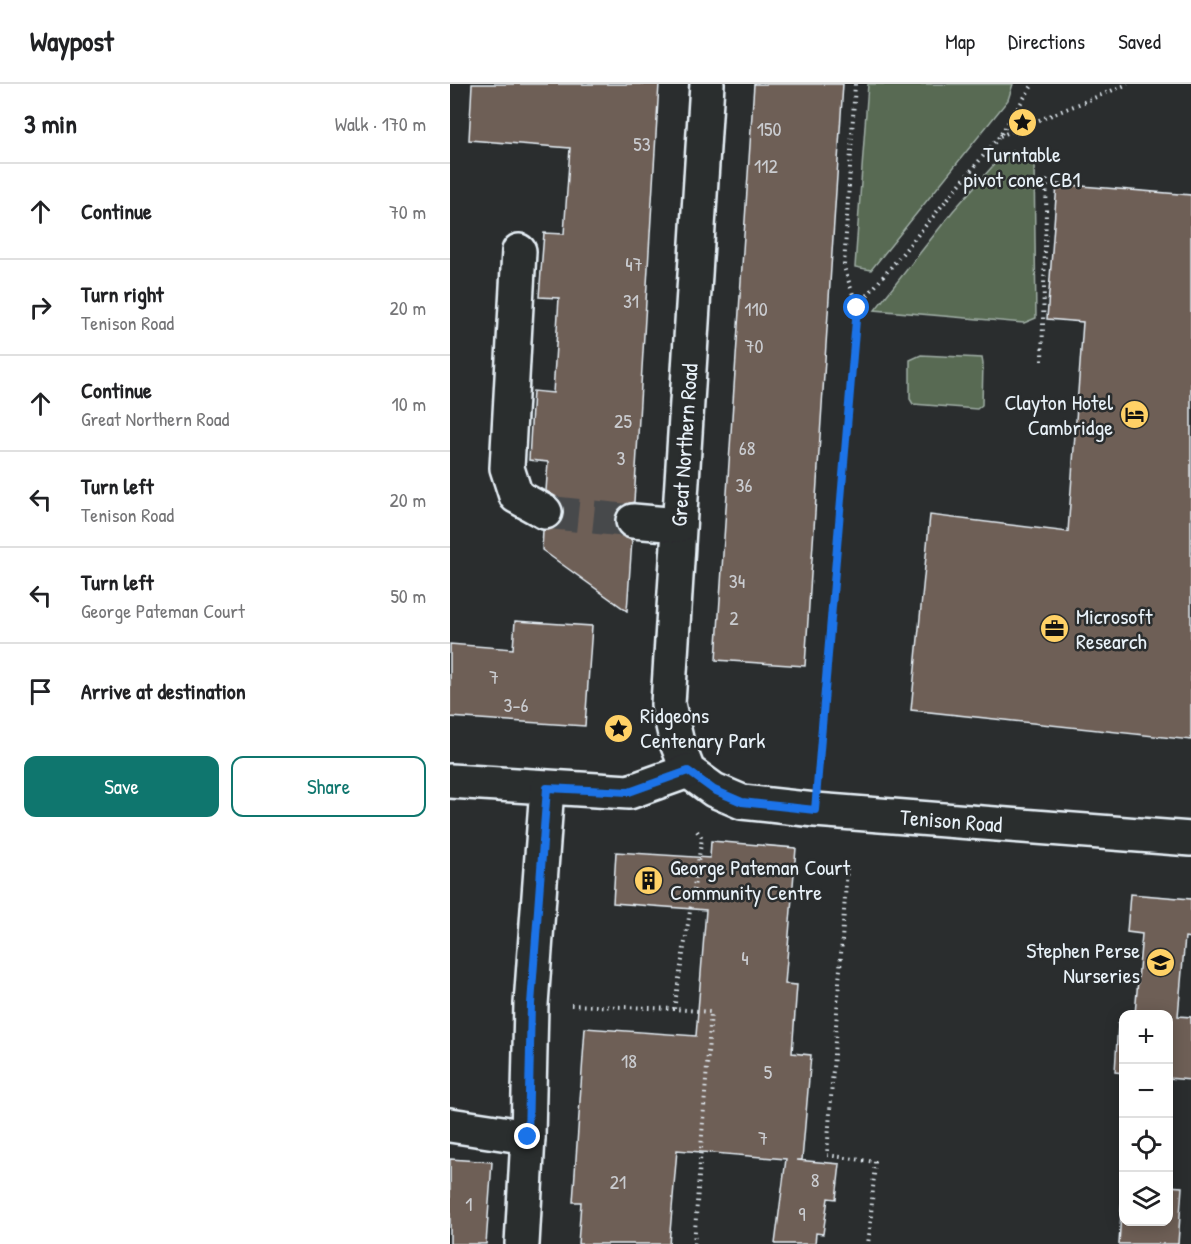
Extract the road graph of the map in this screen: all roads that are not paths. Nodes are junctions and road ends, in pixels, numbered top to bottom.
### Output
1 (707, 84) edge
2 (519, 251) dead end
3 (545, 512) tunnel mouth
4 (633, 521) tunnel mouth
5 (680, 525) junction
6 (689, 780) junction
7 (450, 781) edge
8 (547, 788) junction
9 (1191, 839) edge
10 (450, 1125) edge
11 (528, 1137) junction
12 (522, 1244) edge

1 - 5 street, Great Northern Road
2 - 3 street
4 - 5 street
5 - 6 street, Great Northern Road
6 - 8 street
6 - 9 street, Tenison Road
7 - 8 street
8 - 11 street
10 - 11 street
11 - 12 street

